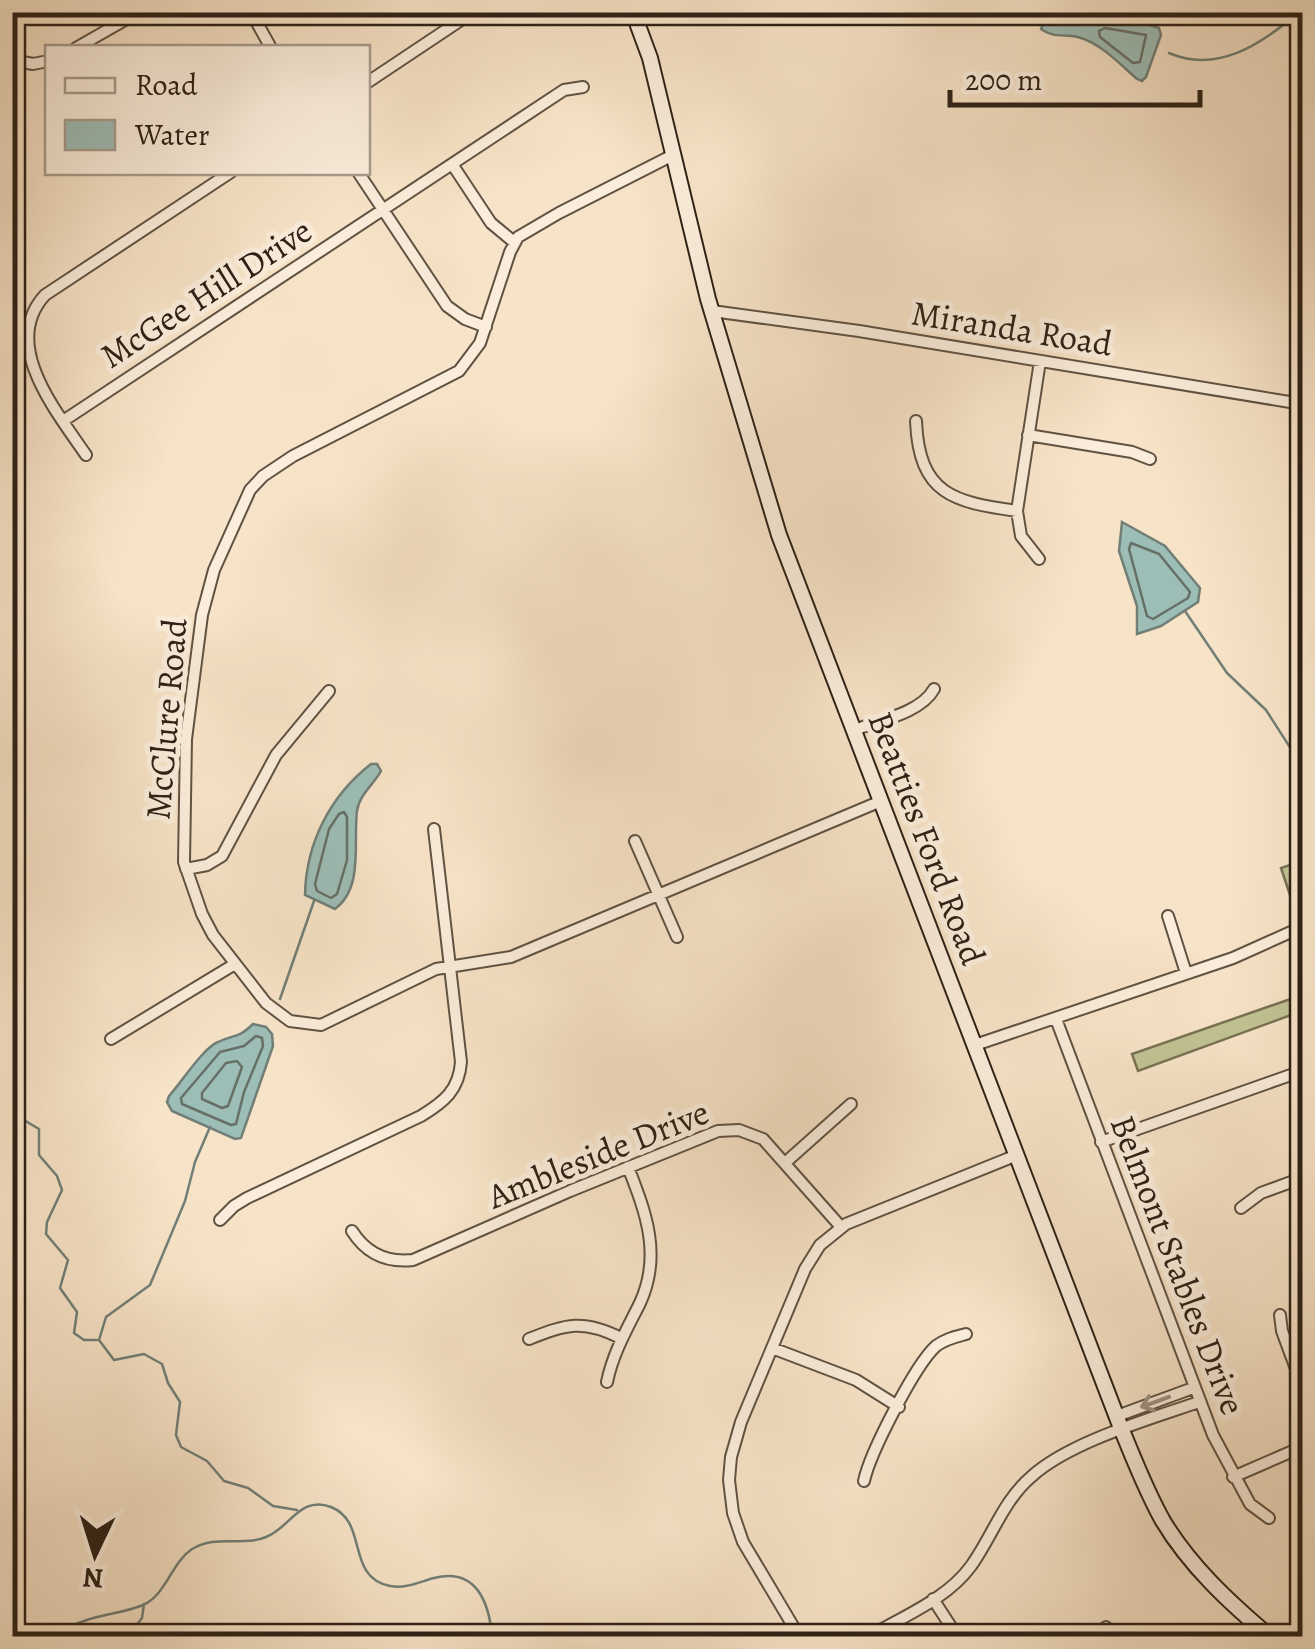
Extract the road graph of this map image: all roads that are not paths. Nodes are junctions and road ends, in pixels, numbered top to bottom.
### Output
1 (140, 12) edge
2 (251, 12) edge
3 (473, 12) edge
4 (633, 12) edge
5 (109, 14) edge
6 (116, 25) junction
7 (81, 45) edge
8 (269, 45) edge
9 (12, 60) edge
10 (45, 62) edge
11 (370, 81) edge
12 (583, 87) dead end
13 (673, 154) junction
14 (452, 164) junction
15 (225, 175) edge
16 (360, 175) edge
17 (383, 210) junction
18 (514, 242) junction
19 (712, 311) junction
20 (486, 327) junction
21 (1040, 361) junction
22 (1302, 404) edge
23 (63, 420) junction
24 (916, 421) dead end
25 (1028, 436) junction
26 (86, 455) dead end
27 (1150, 459) dead end
28 (1016, 511) junction
29 (1039, 558) dead end
30 (934, 689) dead end
31 (329, 691) dead end
32 (854, 730) junction
33 (881, 801) junction
34 (434, 829) dead end
35 (634, 842) dead end
36 (186, 868) junction
37 (658, 897) junction
38 (1168, 916) dead end
39 (1302, 927) edge
40 (677, 937) dead end
41 (235, 964) junction
42 (451, 964) junction
43 (1186, 974) junction
44 (1056, 1019) junction
45 (111, 1040) dead end
46 (975, 1045) junction
47 (1302, 1070) edge
48 (851, 1104) dead end
49 (1101, 1142) junction
50 (1017, 1155) junction
51 (786, 1162) junction
52 (628, 1168) junction
53 (1302, 1178) edge
54 (1241, 1208) dead end
55 (220, 1220) dead end
56 (841, 1227) junction
57 (352, 1231) dead end
58 (1280, 1316) dead end
59 (966, 1334) dead end
60 (622, 1338) junction
61 (528, 1339) dead end
62 (772, 1348) junction
63 (607, 1382) dead end
64 (1302, 1386) edge
65 (1194, 1388) junction
66 (1199, 1402) junction
67 (899, 1407) junction
68 (1119, 1422) junction
69 (1302, 1447) edge
70 (1233, 1477) junction
71 (864, 1481) dead end
72 (1270, 1518) dead end
73 (932, 1599) junction
74 (799, 1636) edge
75 (870, 1636) edge
76 (957, 1636) edge
77 (1268, 1636) edge

1 - 6 street
2 - 8 street
3 - 11 street
4 - 13 main road, Beatties Ford Road
5 - 6 street
6 - 7 street
9 - 10 street
12 - 14 street, McGee Hill Drive
13 - 18 street
13 - 19 main road, Beatties Ford Road
14 - 17 street, McGee Hill Drive
14 - 18 street
15 - 23 street
16 - 17 street
17 - 20 street
17 - 23 street, McGee Hill Drive
18 - 20 street, McClure Road
19 - 21 street, Miranda Road
19 - 32 main road, Beatties Ford Road
20 - 36 street, McClure Road
21 - 22 street, Miranda Road
21 - 25 street
23 - 26 street
24 - 28 street
25 - 27 street
25 - 28 street
28 - 29 street
30 - 32 street
31 - 36 street, McClure Road
32 - 33 main road, Beatties Ford Road
33 - 37 street, McClure Road
33 - 46 main road, Beatties Ford Road
34 - 42 street
35 - 37 street
36 - 41 street, McClure Road
37 - 40 street
37 - 42 street, McClure Road
38 - 43 street
39 - 43 street
41 - 42 street, McClure Road
41 - 45 street
42 - 55 street
43 - 44 street
44 - 46 street
44 - 49 street, Belmont Stables Drive
46 - 50 main road, Beatties Ford Road
47 - 49 street
48 - 51 street
49 - 65 street, Belmont Stables Drive
50 - 56 street
50 - 68 main road, Beatties Ford Road
51 - 52 street, Ambleside Drive
51 - 56 street, Ambleside Drive
52 - 57 street, Ambleside Drive
52 - 60 street
53 - 54 street
56 - 62 street
58 - 64 street
59 - 67 street
60 - 61 street
60 - 63 street
62 - 67 street
62 - 74 street
65 - 66 street, Belmont Stables Drive
65 -> 68 street
66 - 68 street
66 - 70 street, Belmont Stables Drive
67 - 71 street
68 - 73 street
68 - 77 main road, Beatties Ford Road
69 - 70 street
70 - 72 street, Belmont Stables Drive
73 - 75 street
73 - 76 street

